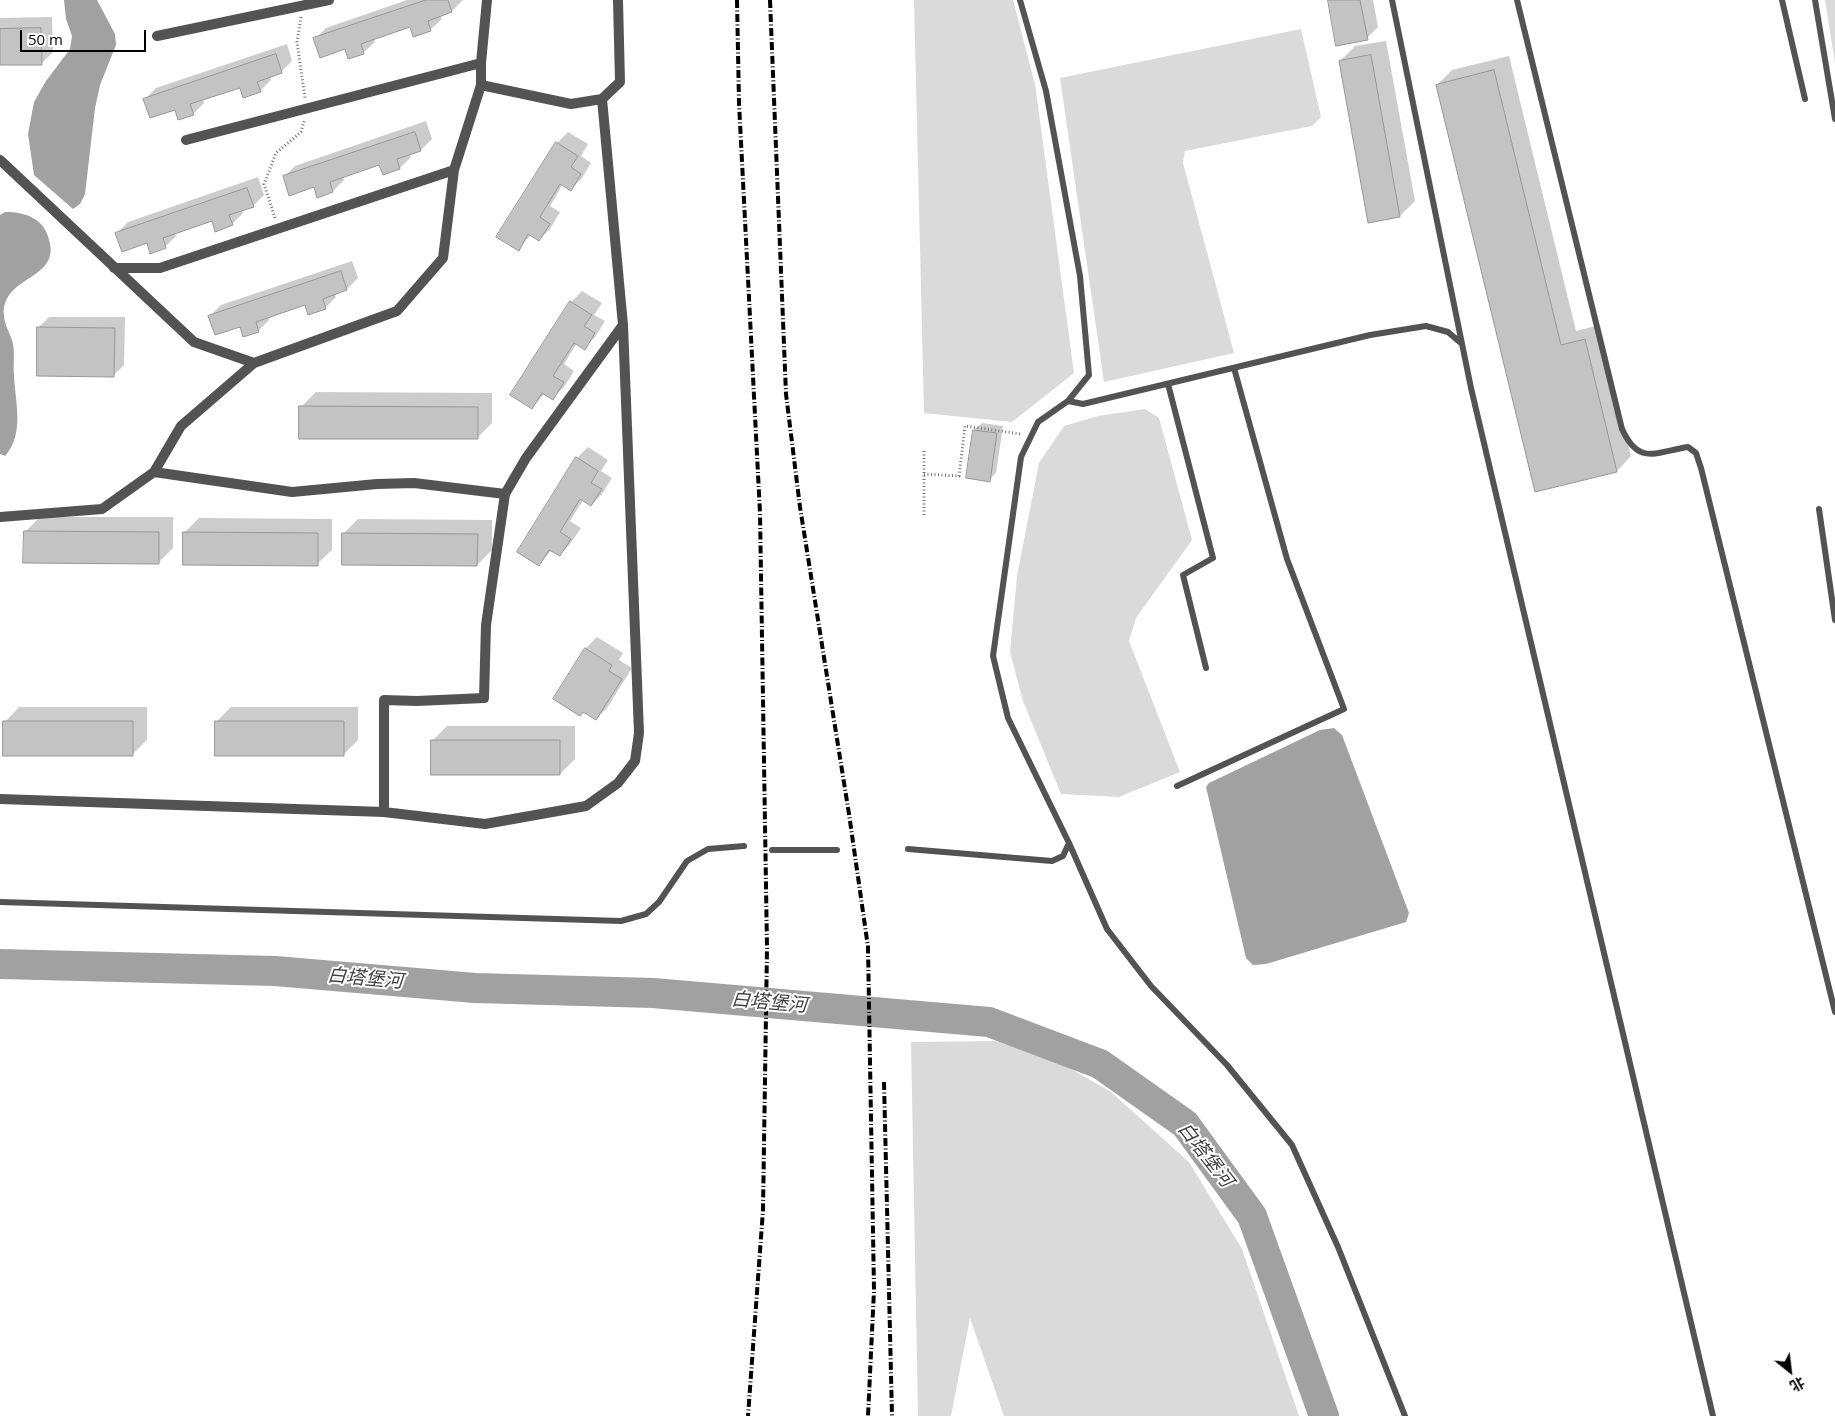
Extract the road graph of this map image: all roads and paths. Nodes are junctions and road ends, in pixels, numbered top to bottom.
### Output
1 (329, 0) edge
2 (487, 0) edge
3 (618, 0) edge
4 (1020, 0) edge
5 (1392, 0) edge
6 (1517, 0) edge
7 (1782, 0) edge
8 (1815, 0) edge
9 (157, 36) dead end
10 (481, 63) junction
11 (481, 85) junction
12 (602, 99) junction
13 (1804, 99) dead end
14 (1835, 119) edge
15 (186, 140) dead end
16 (0, 160) edge
17 (454, 170) junction
18 (114, 268) junction
19 (623, 325) junction
20 (1462, 344) junction
21 (254, 363) junction
22 (1234, 368) junction
23 (1168, 384) junction
24 (1068, 401) junction
25 (1031, 436) junction
26 (924, 449) dead end
27 (154, 472) junction
28 (924, 474) junction
29 (506, 494) junction
30 (1819, 510) dead end
31 (924, 515) dead end
32 (0, 517) edge
33 (1835, 620) edge
34 (1206, 668) dead end
35 (1177, 786) dead end
36 (0, 799) edge
37 (384, 812) junction
38 (1069, 843) junction
39 (744, 846) dead end
40 (908, 849) dead end
41 (772, 850) dead end
42 (837, 850) dead end
43 (0, 902) edge
44 (1835, 1012) edge
45 (1405, 1416) edge
46 (1713, 1416) edge

1 - 9 street
2 - 10 street
3 - 12 street
4 - 24 lane
5 - 20 lane
6 - 44 lane
7 - 13 lane
8 - 14 lane
10 - 11 street
10 - 15 street
11 - 12 street
11 - 17 street
12 - 19 street
16 - 18 street
17 - 18 street
17 - 21 street
18 - 21 street
19 - 29 street
19 - 37 street
20 - 22 lane
20 - 46 lane
21 - 27 street
22 - 23 lane
22 - 35 lane
23 - 24 lane
23 - 34 lane
24 - 25 lane
25 - 28 path
25 - 38 lane
26 - 28 path
27 - 29 street
27 - 32 street
28 - 31 path
29 - 37 street
30 - 33 lane
36 - 37 street
38 - 40 lane
38 - 45 lane
39 - 43 lane
41 - 42 lane

